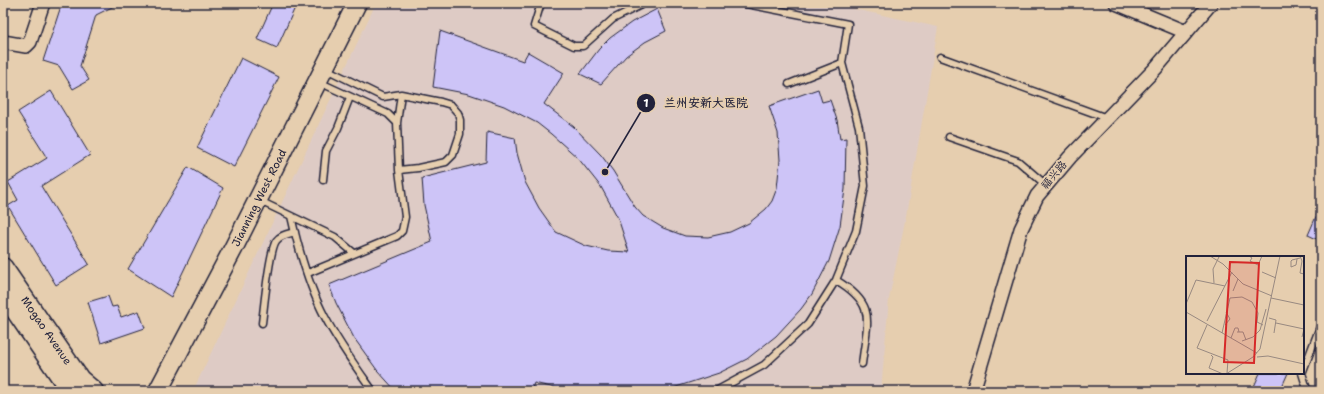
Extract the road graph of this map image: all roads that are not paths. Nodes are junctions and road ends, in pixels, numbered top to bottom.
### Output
1 (42, 3) edge
2 (357, 3) edge
3 (541, 3) edge
4 (645, 3) edge
5 (741, 3) edge
6 (1116, 3) edge
7 (1211, 3) edge
8 (1186, 32) junction
9 (3, 42) edge
10 (940, 57) dead end
11 (842, 63) junction
12 (321, 74) junction
13 (790, 84) dead end
14 (401, 94) junction
15 (350, 97) junction
16 (1107, 118) junction
17 (397, 123) junction
18 (949, 137) dead end
19 (399, 170) junction
20 (323, 180) dead end
21 (1046, 186) junction
22 (258, 200) junction
23 (291, 216) junction
24 (295, 232) junction
25 (354, 253) junction
26 (3, 267) edge
27 (308, 273) junction
28 (836, 280) junction
29 (3, 293) edge
30 (262, 324) dead end
31 (1321, 324) edge
32 (862, 364) dead end
33 (1304, 369) edge
34 (1304, 374) edge
35 (70, 391) edge
36 (94, 391) edge
37 (158, 391) edge
38 (373, 391) edge
39 (716, 391) edge
40 (972, 391) edge
41 (1313, 391) edge

1 - 9 street
2 - 12 street, Jianning West Road
3 - 4 lane
5 - 11 lane
6 - 8 street
7 - 8 street, 福兴路
8 - 16 street, 福兴路
10 - 16 lane
11 - 13 lane
11 - 28 lane
12 - 14 lane
12 - 15 lane
12 - 22 street, Jianning West Road
14 - 17 lane
14 - 19 lane
15 - 17 lane
15 - 20 lane
16 - 21 street, 福兴路
17 - 19 lane
18 - 21 lane
19 - 25 lane
21 - 40 street, 福兴路
22 - 23 lane
22 - 37 street, Jianning West Road
23 - 24 lane
23 - 25 lane
24 - 27 lane
24 - 30 lane
25 - 27 lane
26 - 36 street, Mogao Avenue
27 - 38 lane
28 - 32 lane
28 - 39 lane
29 - 35 street, Mogao Avenue
31 - 33 lane
34 - 41 lane

